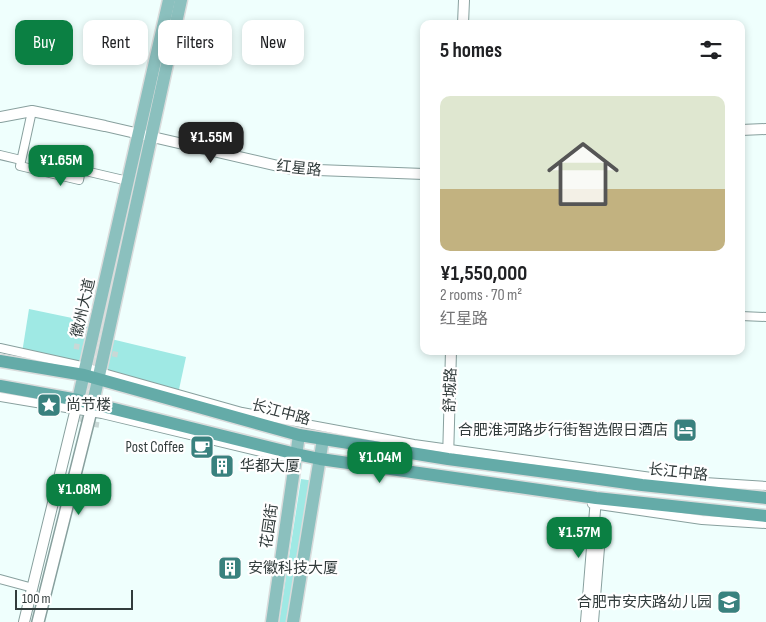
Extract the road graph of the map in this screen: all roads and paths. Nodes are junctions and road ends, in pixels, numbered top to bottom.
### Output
1 (169, 0) edge
2 (181, 0) edge
3 (464, 0) edge
4 (463, 20) edge
5 (32, 111) junction
6 (0, 117) edge
7 (766, 129) edge
8 (745, 130) edge
9 (145, 136) junction
10 (0, 155) edge
11 (21, 160) junction
12 (420, 174) edge
13 (128, 181) junction
14 (745, 316) edge
15 (766, 317) edge
16 (0, 348) edge
17 (451, 355) edge
18 (0, 361) edge
19 (85, 371) junction
20 (99, 375) junction
21 (0, 386) edge
22 (0, 396) edge
23 (77, 405) junction
24 (92, 408) junction
25 (300, 435) junction
26 (323, 439) junction
27 (448, 454) junction
28 (296, 456) junction
29 (320, 461) junction
30 (766, 486) edge
31 (766, 498) edge
32 (600, 502) junction
33 (766, 516) edge
34 (766, 524) edge
35 (0, 579) edge
36 (33, 588) junction
37 (24, 622) edge
38 (38, 622) edge
39 (272, 622) edge
40 (293, 622) edge
41 (586, 622) edge
42 (593, 622) edge

1 - 9 main road, 徽州大道
2 - 9 main road, 徽州大道
3 - 4 street
5 - 6 street, 红星路
5 - 9 street, 红星路
5 - 11 street
7 - 8 street
9 - 12 street, 红星路
9 - 13 main road, 徽州大道
9 - 20 main road, 徽州大道
10 - 11 street
11 - 13 street
13 - 19 main road, 徽州大道
14 - 15 street
16 - 19 street
17 - 27 street, 舒城路
18 - 19 highway, 长江中路
19 - 20 highway, 长江中路
19 - 23 main road, 徽州大道
20 - 24 main road, 徽州大道
20 - 25 highway, 长江中路
20 - 27 street
21 - 23 highway
22 - 23 street
23 - 24 highway
23 - 36 street, 徽州大道
24 - 28 highway
24 - 38 main road, 徽州大道
25 - 26 highway, 长江中路
25 - 28 main road, 花园街
26 - 27 highway, 长江中路
26 - 29 main road
27 - 30 street
27 - 31 highway, 长江中路
28 - 29 highway
28 - 39 main road, 花园街
29 - 32 highway
29 - 40 main road
32 - 33 highway
32 - 34 street
32 - 41 street
32 - 42 street
35 - 36 street
36 - 37 street, 徽州大道

